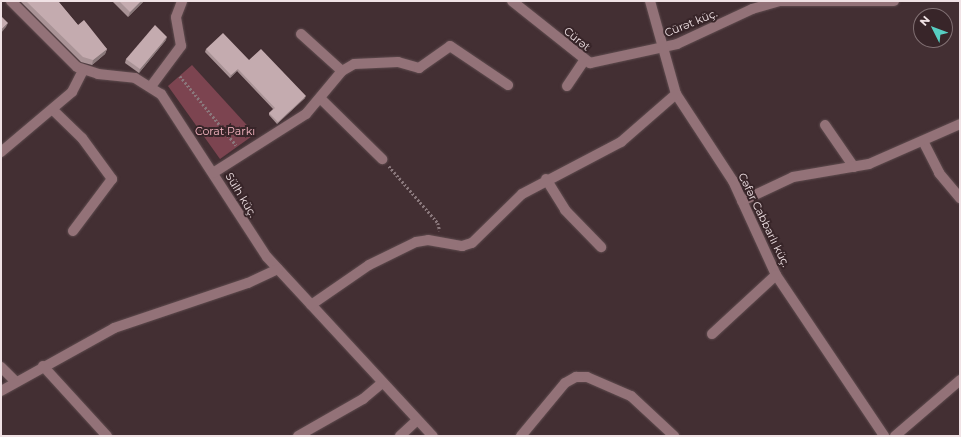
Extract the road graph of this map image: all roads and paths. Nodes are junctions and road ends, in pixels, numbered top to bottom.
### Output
1 (11, 1) edge
2 (512, 1) edge
3 (650, 1) edge
4 (894, 1) edge
5 (180, 2) edge
6 (301, 34) dead end
7 (661, 48) junction
8 (584, 61) junction
9 (83, 70) junction
10 (342, 71) junction
11 (180, 76) dead end
12 (508, 85) dead end
13 (152, 86) junction
14 (567, 86) dead end
15 (676, 94) junction
16 (321, 99) junction
17 (53, 110) junction
18 (960, 124) edge
19 (825, 125) dead end
20 (923, 141) junction
21 (238, 147) dead end
22 (1, 152) edge
23 (382, 158) joint
24 (854, 167) junction
25 (214, 173) junction
26 (546, 179) junction
27 (960, 198) edge
28 (742, 201) junction
29 (74, 230) dead end
30 (438, 241) junction
31 (601, 247) dead end
32 (278, 269) junction
33 (776, 275) junction
34 (311, 305) junction
35 (712, 334) dead end
36 (43, 366) junction
37 (1, 367) edge
38 (960, 380) edge
39 (16, 382) junction
40 (382, 383) junction
41 (1, 391) edge
42 (417, 420) junction
43 (107, 436) edge
44 (298, 436) edge
45 (400, 436) edge
46 (433, 436) edge
47 (521, 436) edge
48 (674, 436) edge
49 (884, 436) edge
50 (895, 436) edge

1 - 9 street, Sülh küç.
2 - 8 street, Cürət
3 - 7 street, Cəfər Cabbarlı küç.
4 - 7 street, Cürət küç.
5 - 13 street
6 - 10 street
7 - 8 street, Cürət
7 - 15 street, Cəfər Cabbarlı küç.
8 - 14 street
9 - 13 street, Sülh küç.
9 - 17 street
10 - 12 street
10 - 16 street
11 - 21 path
13 - 25 street, Sülh küç.
15 - 26 street
15 - 28 street, Cəfər Cabbarlı küç.
16 - 23 street
16 - 25 street
17 - 22 street
17 - 29 street
18 - 20 street
19 - 24 street
20 - 24 street
20 - 27 street
23 - 30 path
24 - 28 street
25 - 32 street, Sülh küç.
26 - 30 street
26 - 31 street
28 - 33 street, Cəfər Cabbarlı küç.
30 - 34 street
32 - 34 street, Sülh küç.
32 - 36 street
33 - 35 street
33 - 49 street, Cəfər Cabbarlı küç.
34 - 40 street, Sülh küç.
36 - 39 street
36 - 43 street
37 - 39 street
38 - 50 street
39 - 41 street
40 - 42 street, Sülh küç.
40 - 44 street
42 - 45 street
42 - 46 street, Sülh küç.
47 - 48 street

